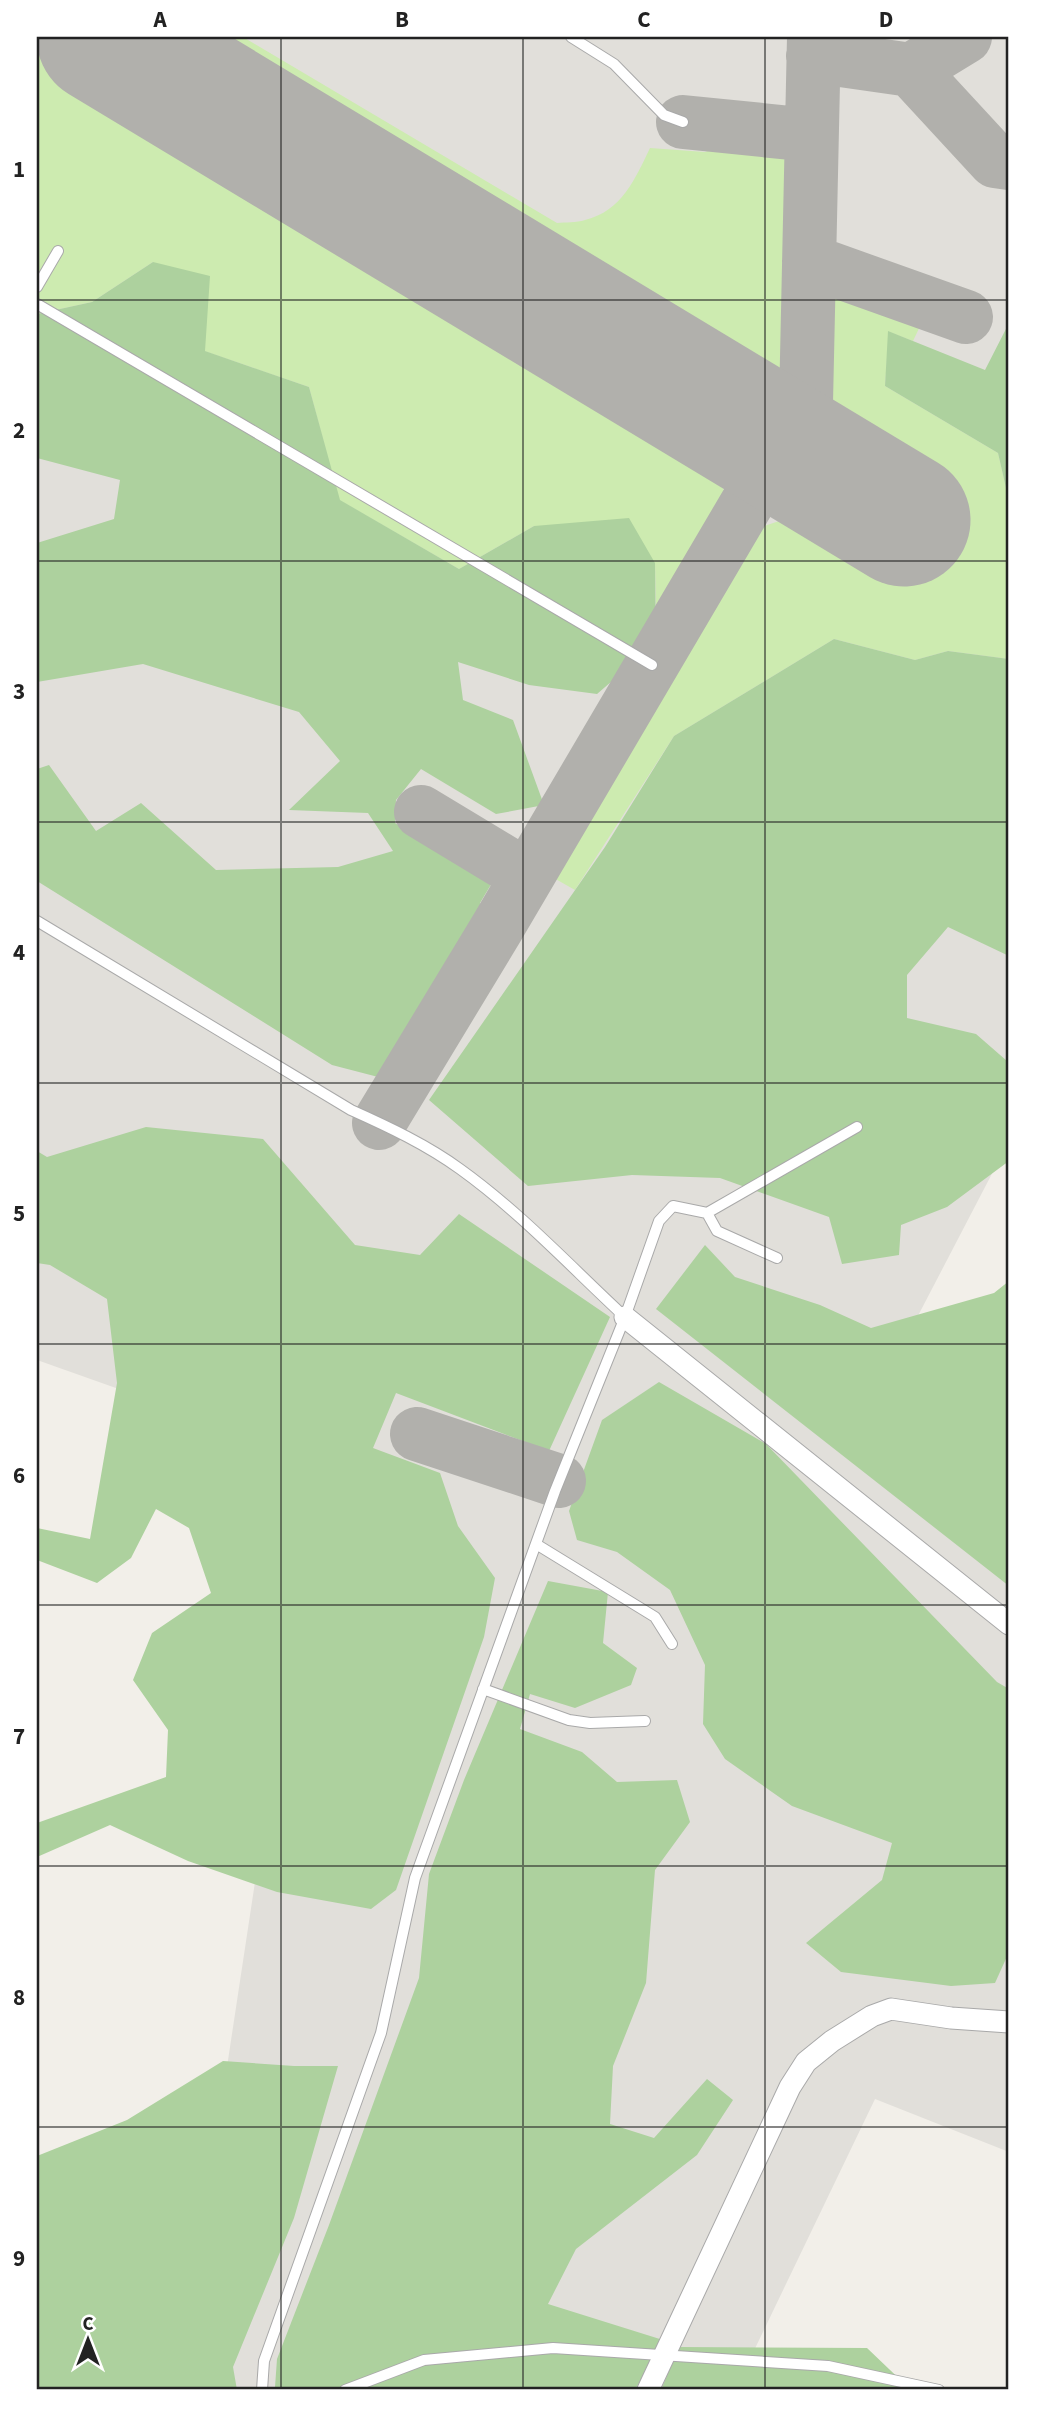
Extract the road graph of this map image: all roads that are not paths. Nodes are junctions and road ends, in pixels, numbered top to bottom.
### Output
1 (571, 37) edge
2 (683, 122) dead end
3 (58, 251) dead end
4 (37, 287) edge
5 (37, 304) edge
6 (652, 666) dead end
7 (37, 921) edge
8 (857, 1127) dead end
9 (707, 1213) junction
10 (777, 1258) dead end
11 (625, 1317) junction
12 (536, 1544) junction
13 (1009, 1624) edge
14 (672, 1644) dead end
15 (483, 1689) junction
16 (645, 1721) dead end
17 (1009, 2022) edge
18 (664, 2357) junction
19 (262, 2390) edge
20 (345, 2390) edge
21 (648, 2390) edge
22 (939, 2390) edge

1 - 2 lane
3 - 4 lane
5 - 6 lane
7 - 11 lane
8 - 9 lane
9 - 10 lane
9 - 11 lane
11 - 12 lane
11 - 13 street
12 - 14 lane
12 - 15 lane
15 - 16 lane
15 - 19 lane
17 - 18 street
18 - 20 lane
18 - 21 street
18 - 22 lane

